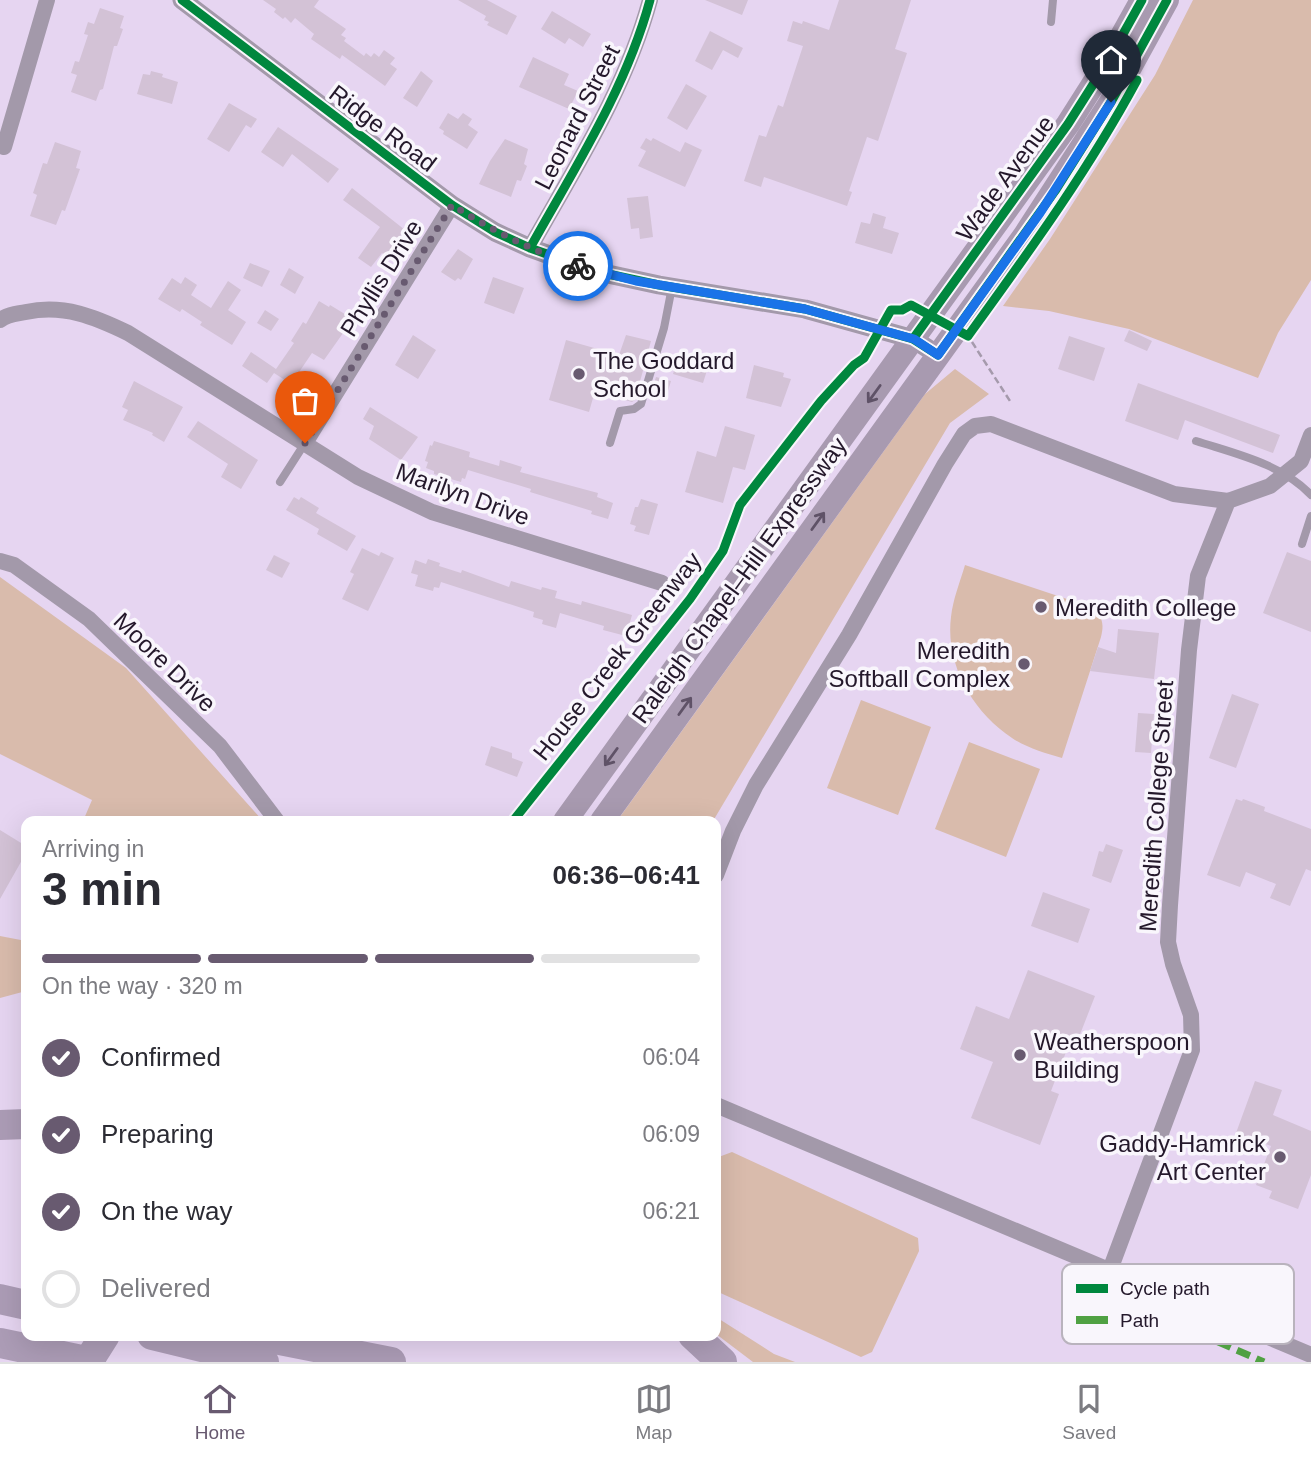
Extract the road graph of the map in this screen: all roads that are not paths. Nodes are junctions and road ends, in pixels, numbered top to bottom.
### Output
1 (47, 0) edge
2 (183, 0) edge
3 (650, 0) edge
4 (1053, 0) edge
5 (1142, 0) edge
6 (1167, 0) edge
7 (1051, 22) dead end
8 (2, 152) edge
9 (452, 205) junction
10 (530, 248) junction
11 (673, 287) junction
12 (0, 320) edge
13 (914, 339) junction
14 (938, 355) junction
15 (1311, 435) edge
16 (1196, 441) dead end
17 (305, 443) junction
18 (610, 443) dead end
19 (1283, 475) junction
20 (280, 482) dead end
21 (1311, 495) edge
22 (1228, 501) junction
23 (1311, 516) edge
24 (1301, 544) dead end
25 (0, 561) edge
26 (662, 583) dead end
27 (273, 816) edge
28 (569, 816) edge
29 (607, 816) edge
30 (721, 862) edge
31 (721, 1107) edge
32 (1096, 1264) edge
33 (1112, 1264) edge
34 (0, 1299) edge
35 (21, 1304) edge
36 (102, 1341) edge
37 (177, 1341) edge
38 (181, 1341) edge
39 (241, 1341) edge
40 (281, 1341) edge
41 (699, 1341) edge
42 (0, 1343) edge
43 (1285, 1344) edge
44 (1311, 1355) edge
45 (90, 1362) edge
46 (176, 1362) edge
47 (229, 1362) edge
48 (264, 1362) edge
49 (391, 1362) edge
50 (722, 1362) edge

1 - 8 street
2 - 9 street, Ridge Road
3 - 10 street, Leonard Street
4 - 7 lane
5 - 13 main road, Wade Avenue
6 - 14 main road, Wade Avenue
9 - 10 street, Ridge Road
9 - 17 street, Phyllis Drive
10 - 11 street, Ridge Road
11 - 13 street, Ridge Road
11 - 18 lane
12 - 17 street, Marilyn Drive
13 - 14 street, Ridge Road
13 -> 28 main road, Raleigh Chapel–Hill Expressway
29 -> 14 main road, Raleigh Chapel–Hill Expressway
15 - 19 street
16 - 19 lane
17 - 20 lane, Phyllis Drive
17 - 26 street, Marilyn Drive
19 - 21 lane
19 - 22 street
22 - 30 street
22 - 33 street, Meredith College Street
23 - 24 lane
25 - 27 street, Moore Drive
31 - 32 street
34 - 35 highway
36 - 45 highway, bridge
37 - 48 highway, bridge
38 - 46 highway
39 - 47 highway
40 - 49 highway
41 - 50 highway
42 - 45 highway
43 - 44 street

